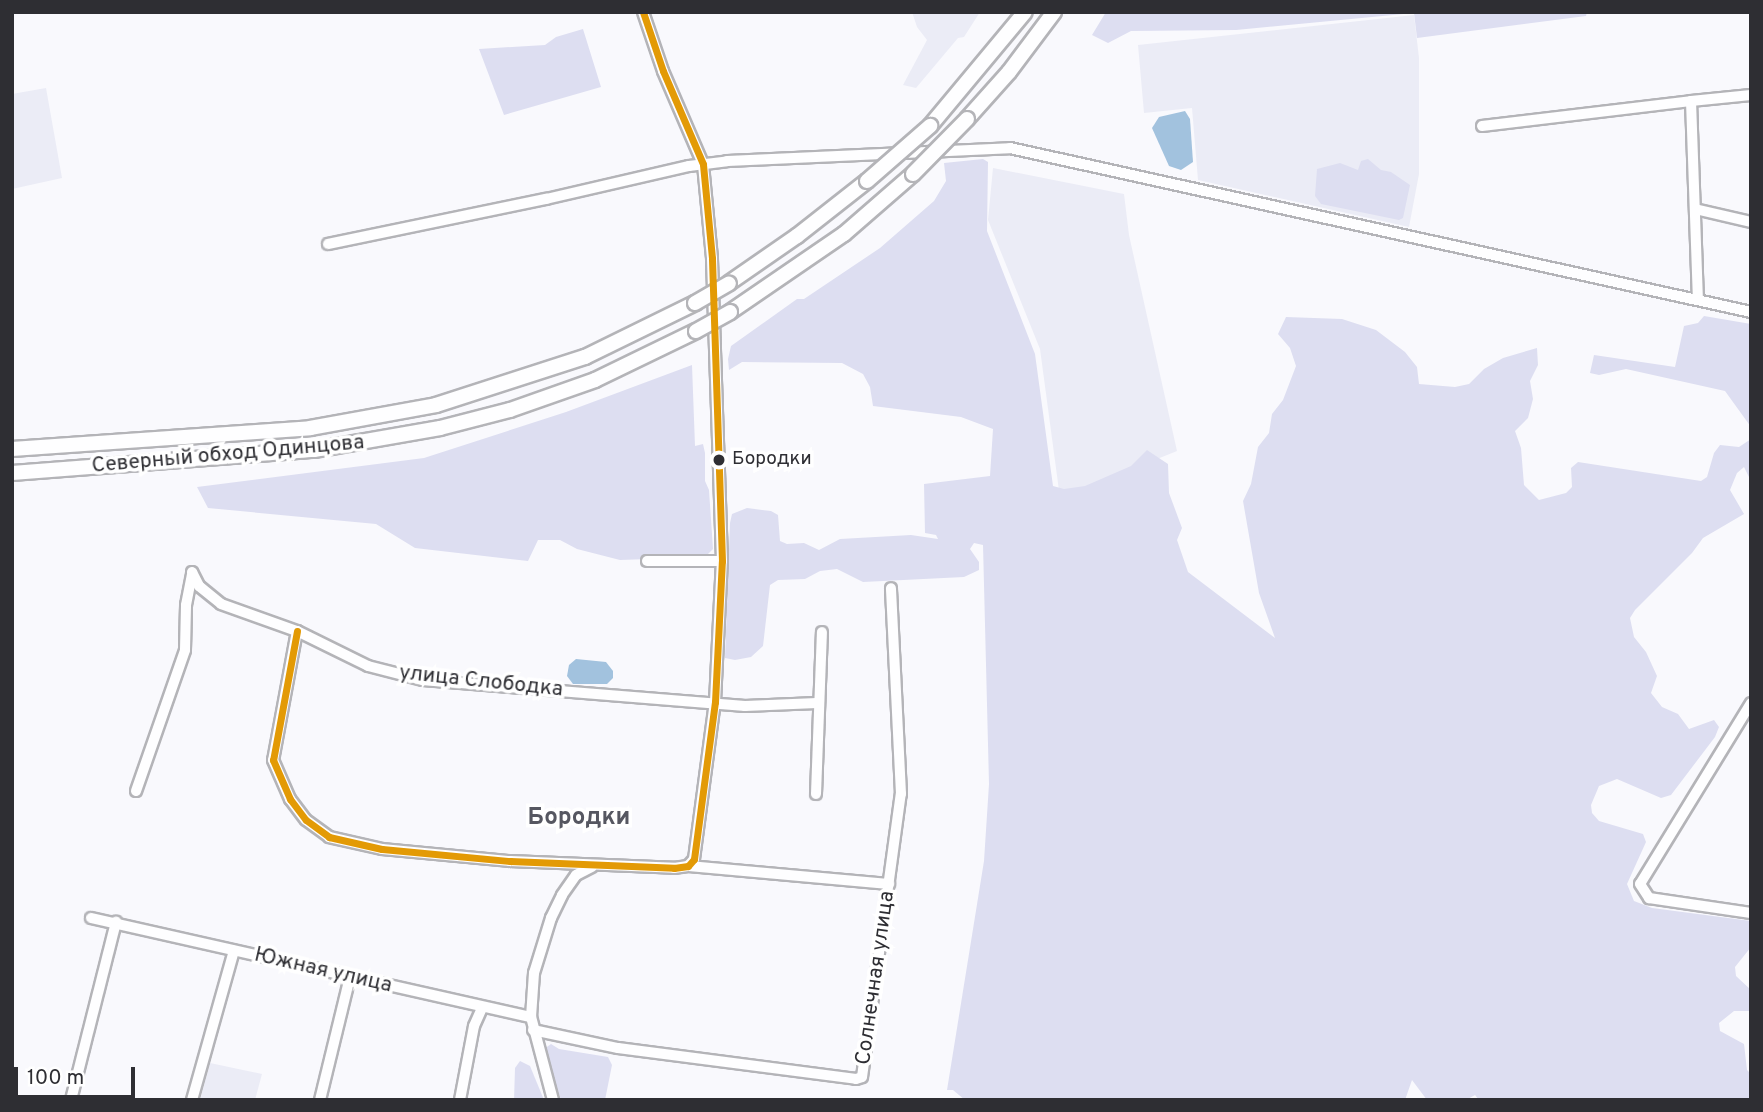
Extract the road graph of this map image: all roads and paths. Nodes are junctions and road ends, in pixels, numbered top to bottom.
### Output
1 (643, 12) edge
2 (1025, 12) edge
3 (1054, 12) edge
4 (1751, 95) edge
5 (1691, 100) junction
6 (1482, 126) dead end
7 (703, 164) junction
8 (1695, 209) junction
9 (1751, 222) edge
10 (328, 244) dead end
11 (1698, 300) junction
12 (1751, 312) edge
13 (12, 449) edge
14 (12, 473) edge
15 (646, 561) dead end
16 (722, 561) junction
17 (891, 588) dead end
18 (297, 631) junction
19 (821, 632) dead end
20 (715, 702) junction
21 (817, 703) junction
22 (1751, 703) edge
23 (136, 791) dead end
24 (816, 794) dead end
25 (596, 866) junction
26 (688, 866) junction
27 (889, 884) junction
28 (1751, 914) edge
29 (91, 918) dead end
30 (116, 922) junction
31 (234, 951) junction
32 (350, 977) junction
33 (482, 1008) junction
34 (532, 1022) junction
35 (71, 1100) edge
36 (192, 1100) edge
37 (320, 1100) edge
38 (460, 1100) edge
39 (553, 1100) edge

1 - 7 street
2 - 13 highway, Северный обход Одинцова, bridge
3 - 14 highway, Северный обход Одинцова, bridge
4 - 5 street
5 - 6 street
5 - 8 street
7 - 10 street
7 - 11 street
7 - 16 street
8 - 9 street
8 - 11 street
11 - 12 street
15 - 16 street
16 - 20 street
17 - 27 street, Солнечная улица
18 - 20 street, улица Слободка
18 - 23 street, улица Слободка
18 - 25 street
19 - 21 street
20 - 21 street, улица Слободка
20 - 26 street
21 - 24 street
22 - 28 street
25 - 26 street
25 - 34 street
26 - 27 street
27 - 34 street, Солнечная улица
29 - 30 street, Южная улица
30 - 31 street, Южная улица
30 - 35 street
31 - 32 street, Южная улица
31 - 36 street
32 - 33 street, Южная улица
32 - 37 street
33 - 34 street, Южная улица
33 - 38 street
34 - 39 street

